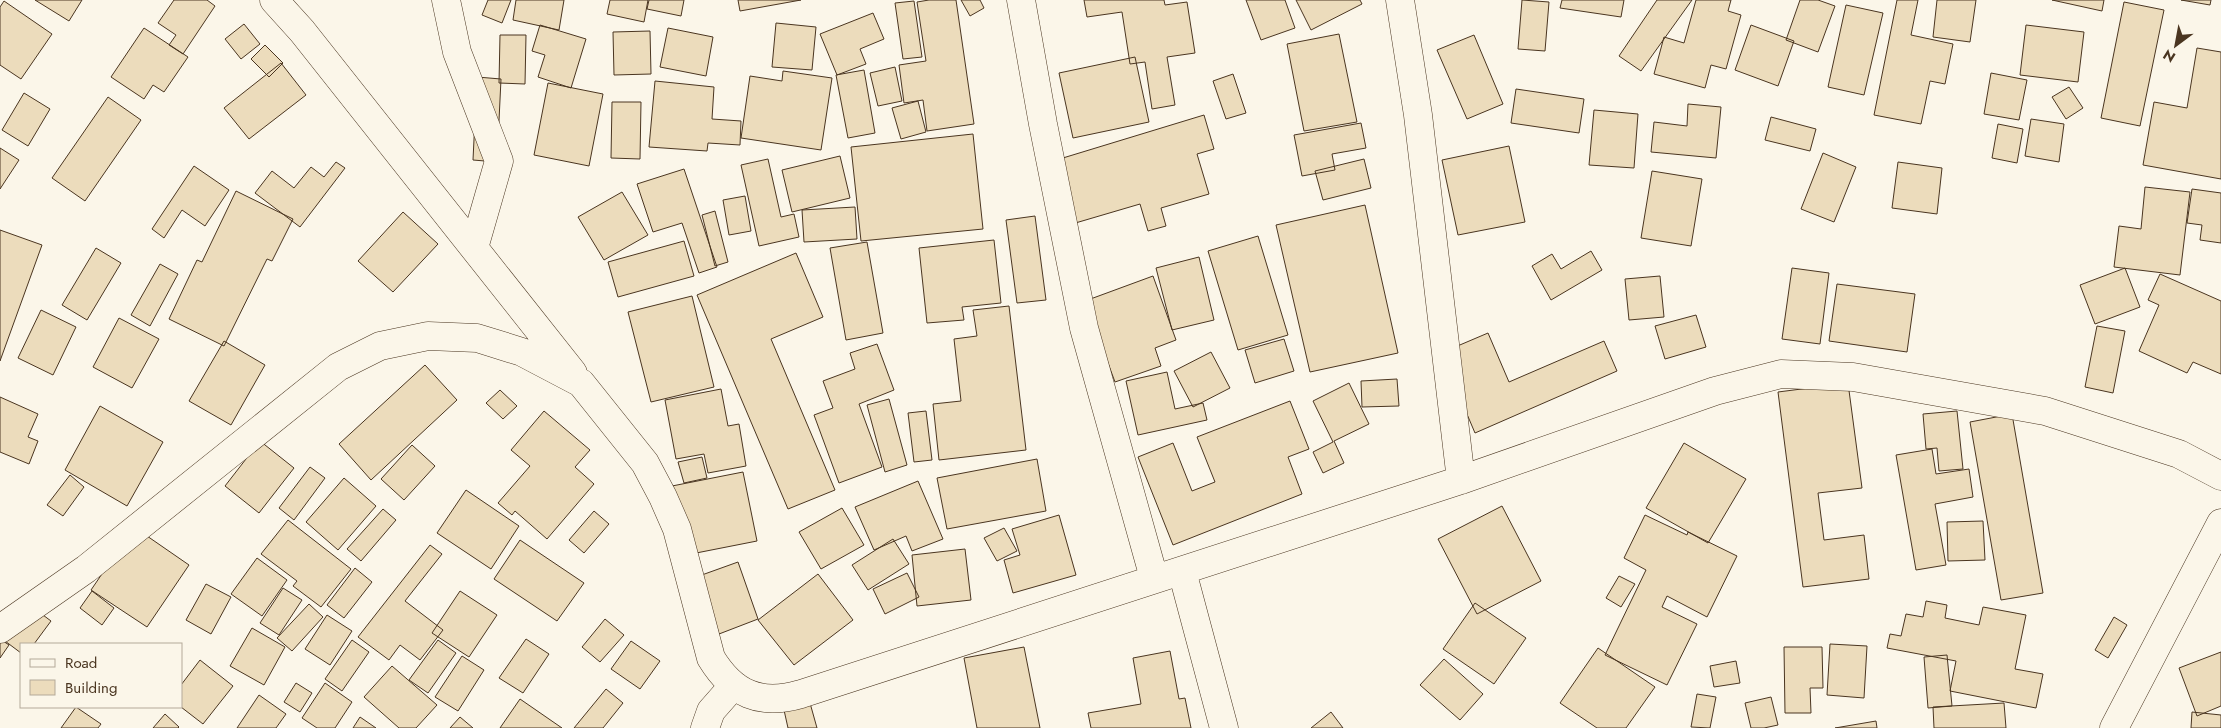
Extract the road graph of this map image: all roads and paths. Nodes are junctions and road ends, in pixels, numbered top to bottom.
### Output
1 (274, 0) edge
2 (446, 0) edge
3 (1021, 0) edge
4 (1400, 0) edge
5 (474, 248) junction
6 (581, 383) junction
7 (2221, 476) edge
8 (1461, 480) junction
9 (2221, 522) edge
10 (1182, 571) junction
11 (1154, 578) junction
12 (0, 629) edge
13 (733, 686) junction
14 (705, 728) edge
15 (1224, 728) edge
16 (2114, 728) edge

1 - 5 street
2 - 5 street
3 - 11 street
4 - 8 street
5 - 6 street
6 - 12 street
6 - 13 street
7 - 8 street
8 - 10 street
9 - 16 street
10 - 11 street
10 - 15 street
11 - 13 street
13 - 14 street

